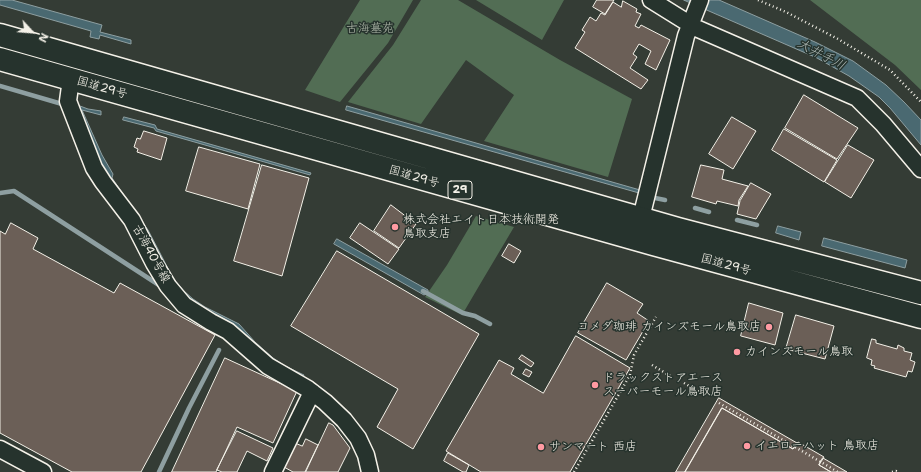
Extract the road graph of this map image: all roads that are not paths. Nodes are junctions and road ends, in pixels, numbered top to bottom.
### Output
1 (651, 0) edge
2 (700, 0) edge
3 (690, 24) junction
4 (0, 35) edge
5 (0, 59) edge
6 (71, 79) junction
7 (921, 169) edge
8 (641, 218) junction
9 (921, 293) edge
10 (921, 317) edge
11 (312, 392) junction
12 (0, 449) edge
13 (42, 472) edge
14 (273, 472) edge
15 (370, 472) edge

1 - 3 street
2 - 3 street
3 - 7 street
3 - 8 street
4 - 8 highway, 国道29号 / 29
5 - 6 highway, 国道29号 / 29
6 - 10 highway, 国道29号 / 29
6 - 11 street, 古海40号線
8 - 9 highway, 国道29号 / 29
11 - 14 street
11 - 15 street, 古海40号線
12 - 13 street

